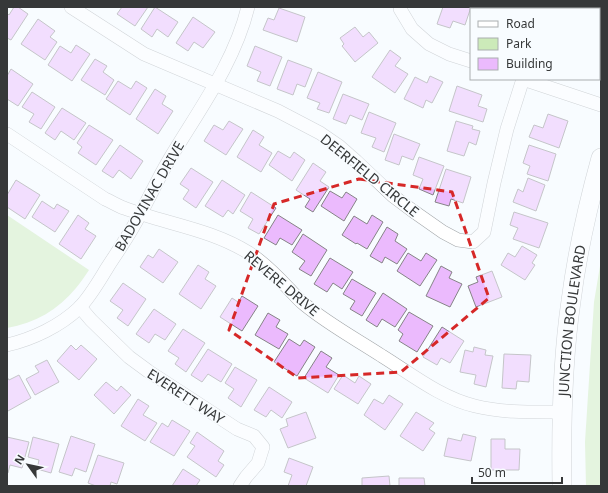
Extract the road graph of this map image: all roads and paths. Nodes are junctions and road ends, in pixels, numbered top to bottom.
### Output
1 (71, 7) edge
2 (248, 7) edge
3 (400, 9) dead end
4 (470, 62) edge
5 (523, 80) edge
6 (526, 80) edge
7 (215, 85) junction
8 (601, 105) edge
9 (7, 134) edge
10 (601, 158) edge
11 (140, 214) junction
12 (80, 307) junction
13 (7, 345) edge
14 (562, 412) junction
15 (240, 486) edge
16 (562, 486) edge

1 - 7 street, DEERFIELD CIRCLE
2 - 7 street, BADOVINAC DRIVE
3 - 4 street
5 - 7 street, DEERFIELD CIRCLE
6 - 8 street
7 - 11 street, BADOVINAC DRIVE
9 - 11 street, REVERE DRIVE
10 - 14 main road, JUNCTION BOULEVARD
11 - 12 street, BADOVINAC DRIVE
11 - 14 street, REVERE DRIVE
12 - 13 street, BADOVINAC DRIVE
12 - 15 street, EVERETT WAY
14 - 16 main road, JUNCTION BOULEVARD

